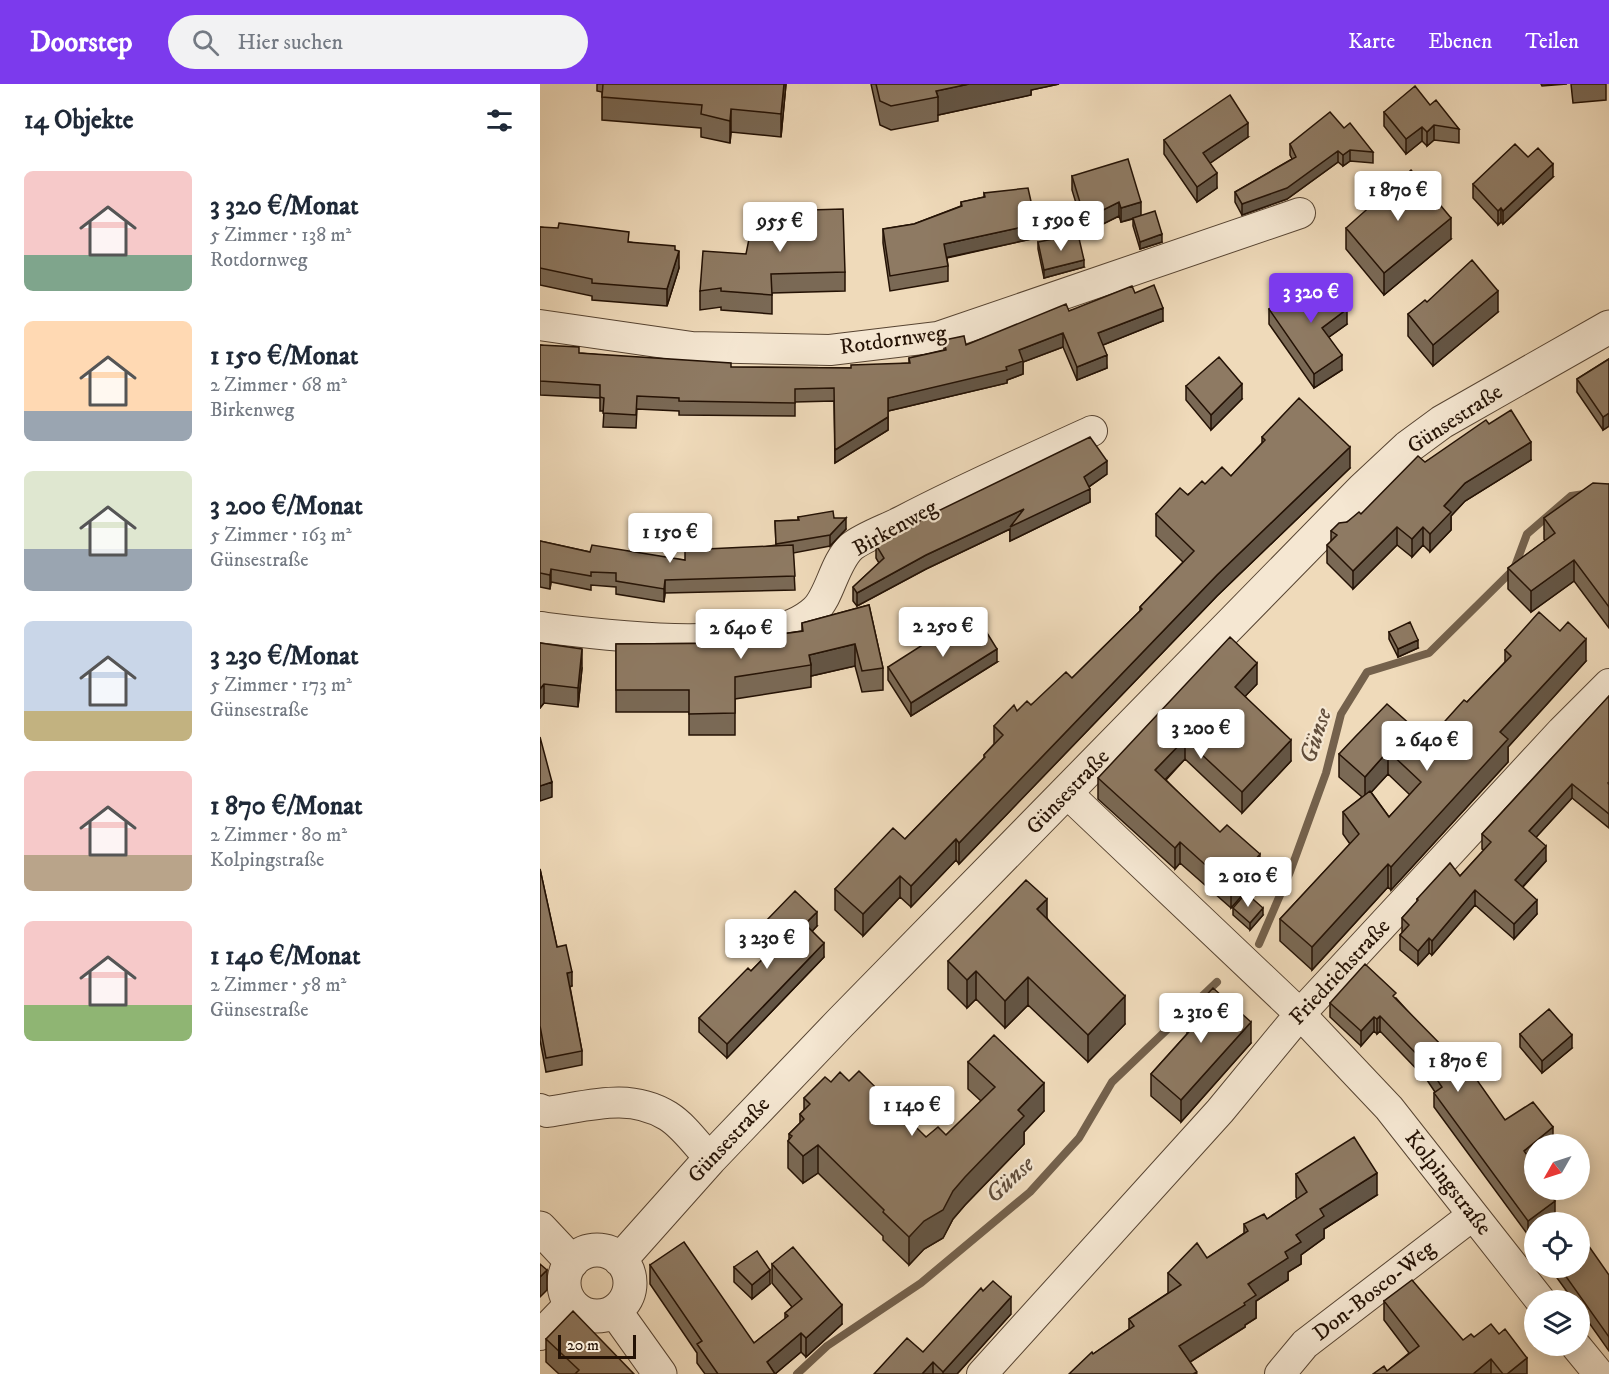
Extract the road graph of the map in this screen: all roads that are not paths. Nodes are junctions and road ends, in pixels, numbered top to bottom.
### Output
1 (1300, 213) dead end
2 (540, 325) edge
3 (1609, 327) edge
4 (1092, 430) dead end
5 (540, 627) edge
6 (1609, 684) edge
7 (1068, 793) junction
8 (1300, 1014) junction
9 (540, 1109) edge
10 (710, 1159) junction
11 (1473, 1215) junction
12 (540, 1228) edge
13 (620, 1260) junction
14 (572, 1262) junction
15 (1532, 1290) edge
16 (571, 1303) junction
17 (615, 1311) junction
18 (540, 1335) edge
19 (1584, 1356) edge
20 (660, 1374) edge
21 (982, 1374) edge
22 (1280, 1374) edge
23 (1599, 1374) edge

1 - 2 street, Rotdornweg
3 - 7 street, Günsestraße
4 - 5 street, Birkenweg
6 - 8 street, Friedrichstraße
7 - 8 street, Kolpingstraße
7 - 10 street, Günsestraße
8 - 11 street, Kolpingstraße
8 - 21 street, Friedrichstraße
9 - 10 street
10 - 13 street, Günsestraße
11 - 15 street, Kolpingstraße
11 - 22 street, Don-Bosco-Weg
12 - 14 street
13 - 14 street
13 - 17 street
14 - 16 street
16 - 17 street
16 - 18 street
17 - 20 street
19 - 23 street

